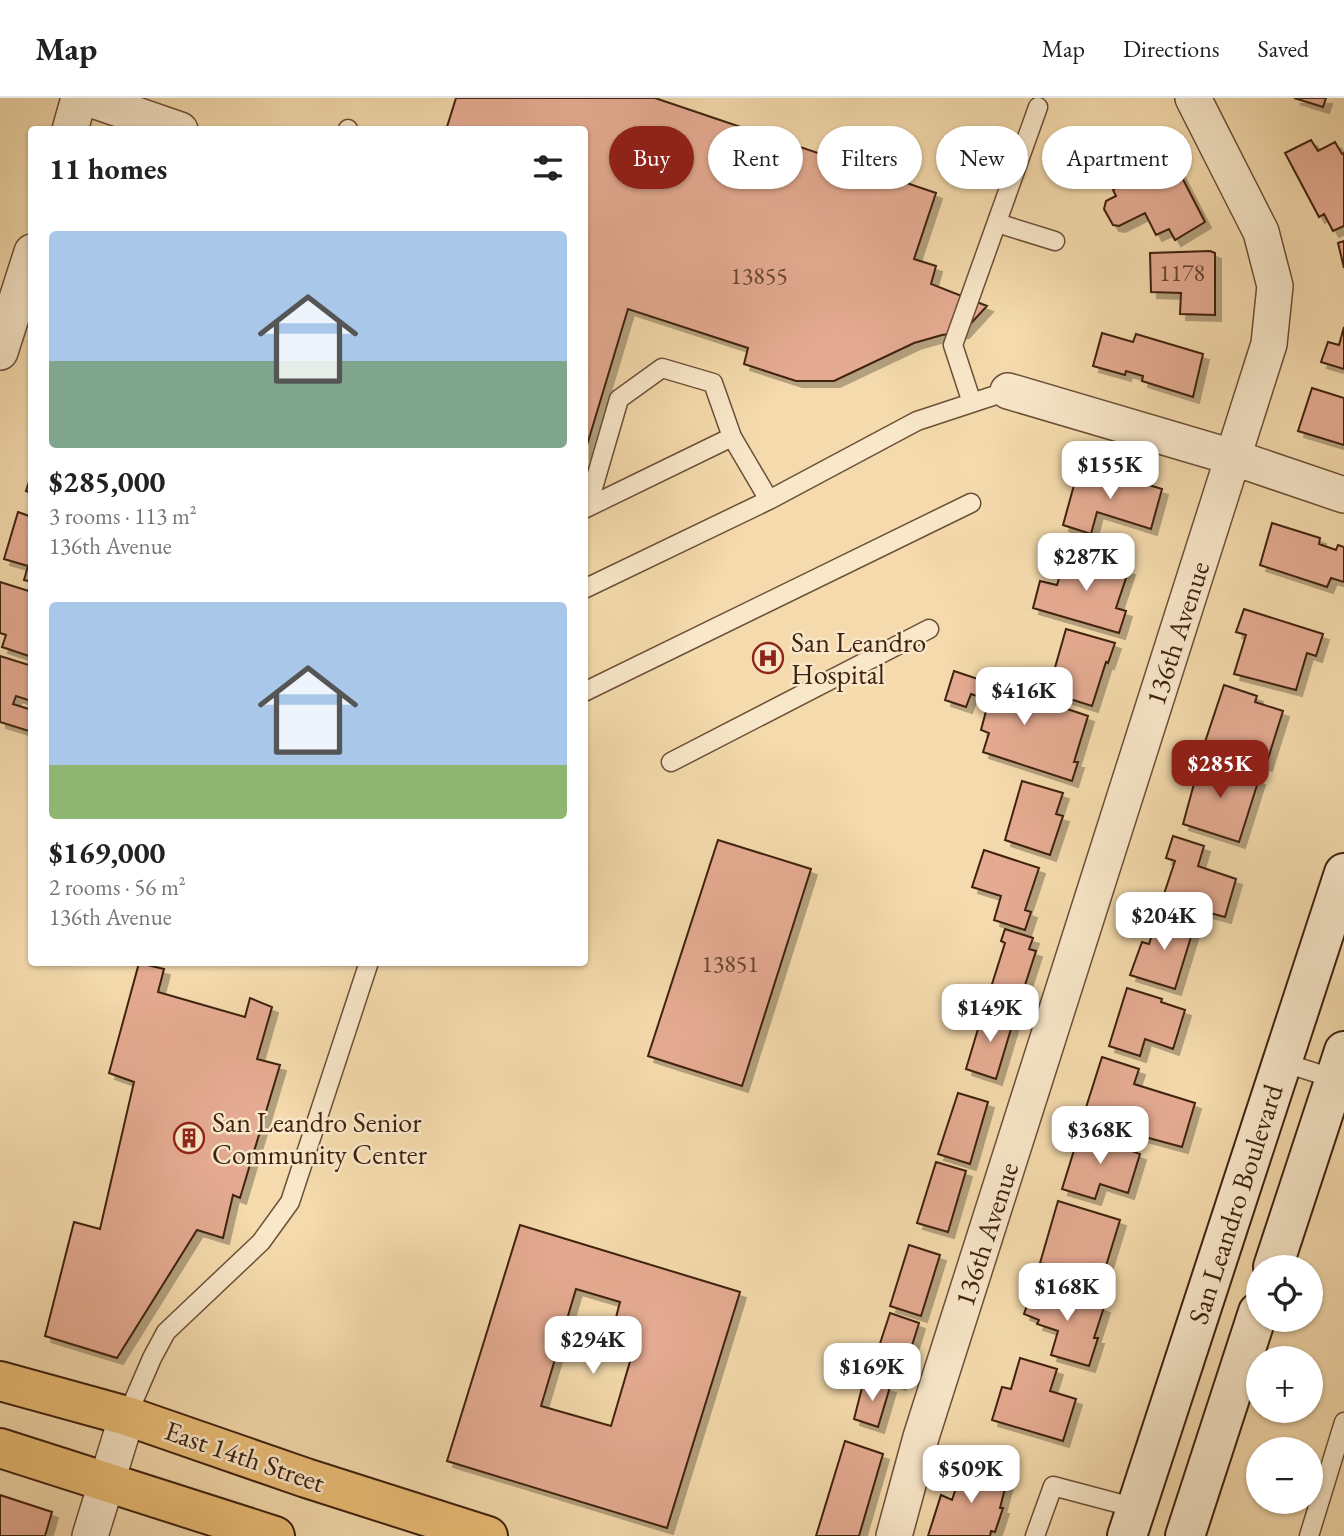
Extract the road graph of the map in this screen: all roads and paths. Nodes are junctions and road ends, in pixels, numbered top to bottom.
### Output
1 (79, 98) edge
2 (87, 98) edge
3 (1193, 98) edge
4 (1038, 107) dead end
5 (71, 126) edge
6 (168, 126) edge
7 (997, 223) junction
8 (1055, 241) dead end
9 (28, 264) edge
10 (0, 352) edge
11 (1009, 391) joint
12 (972, 403) junction
13 (732, 438) junction
14 (1232, 457) junction
15 (588, 491) edge
16 (1344, 495) edge
17 (769, 500) junction
18 (971, 503) dead end
19 (588, 507) edge
20 (588, 587) edge
21 (929, 629) dead end
22 (588, 690) edge
23 (671, 762) dead end
24 (1344, 873) edge
25 (368, 966) edge
26 (1282, 1062) junction
27 (1341, 1071) edge
28 (1277, 1255) edge
29 (1251, 1332) edge
30 (0, 1381) edge
31 (128, 1416) junction
32 (1344, 1422) edge
33 (0, 1448) edge
34 (106, 1483) junction
35 (1131, 1522) edge
36 (90, 1536) edge
37 (275, 1536) edge
38 (488, 1536) edge
39 (894, 1536) edge
40 (1035, 1536) edge
41 (1185, 1536) edge
42 (1309, 1536) edge

1 - 5 street
2 - 6 street
3 - 14 street, 136th Avenue
4 - 7 lane
7 - 8 lane
7 - 12 lane
9 - 10 street
11 - 12 lane
11 - 14 street
12 - 17 lane
13 - 15 lane
13 - 17 lane
13 - 19 lane
14 - 16 street
14 - 39 street, 136th Avenue
17 - 20 lane
18 - 22 lane
21 - 23 lane
24 - 26 main road, San Leandro Boulevard
25 - 31 lane
26 - 27 lane
26 - 35 main road, San Leandro Boulevard
27 - 28 main road, San Leandro Boulevard
29 - 41 main road, San Leandro Boulevard
30 - 31 main road, East 14th Street
31 - 34 street
31 - 38 main road, East 14th Street
32 - 42 lane
33 - 34 main road
34 - 36 street
34 - 37 main road
35 - 40 lane

